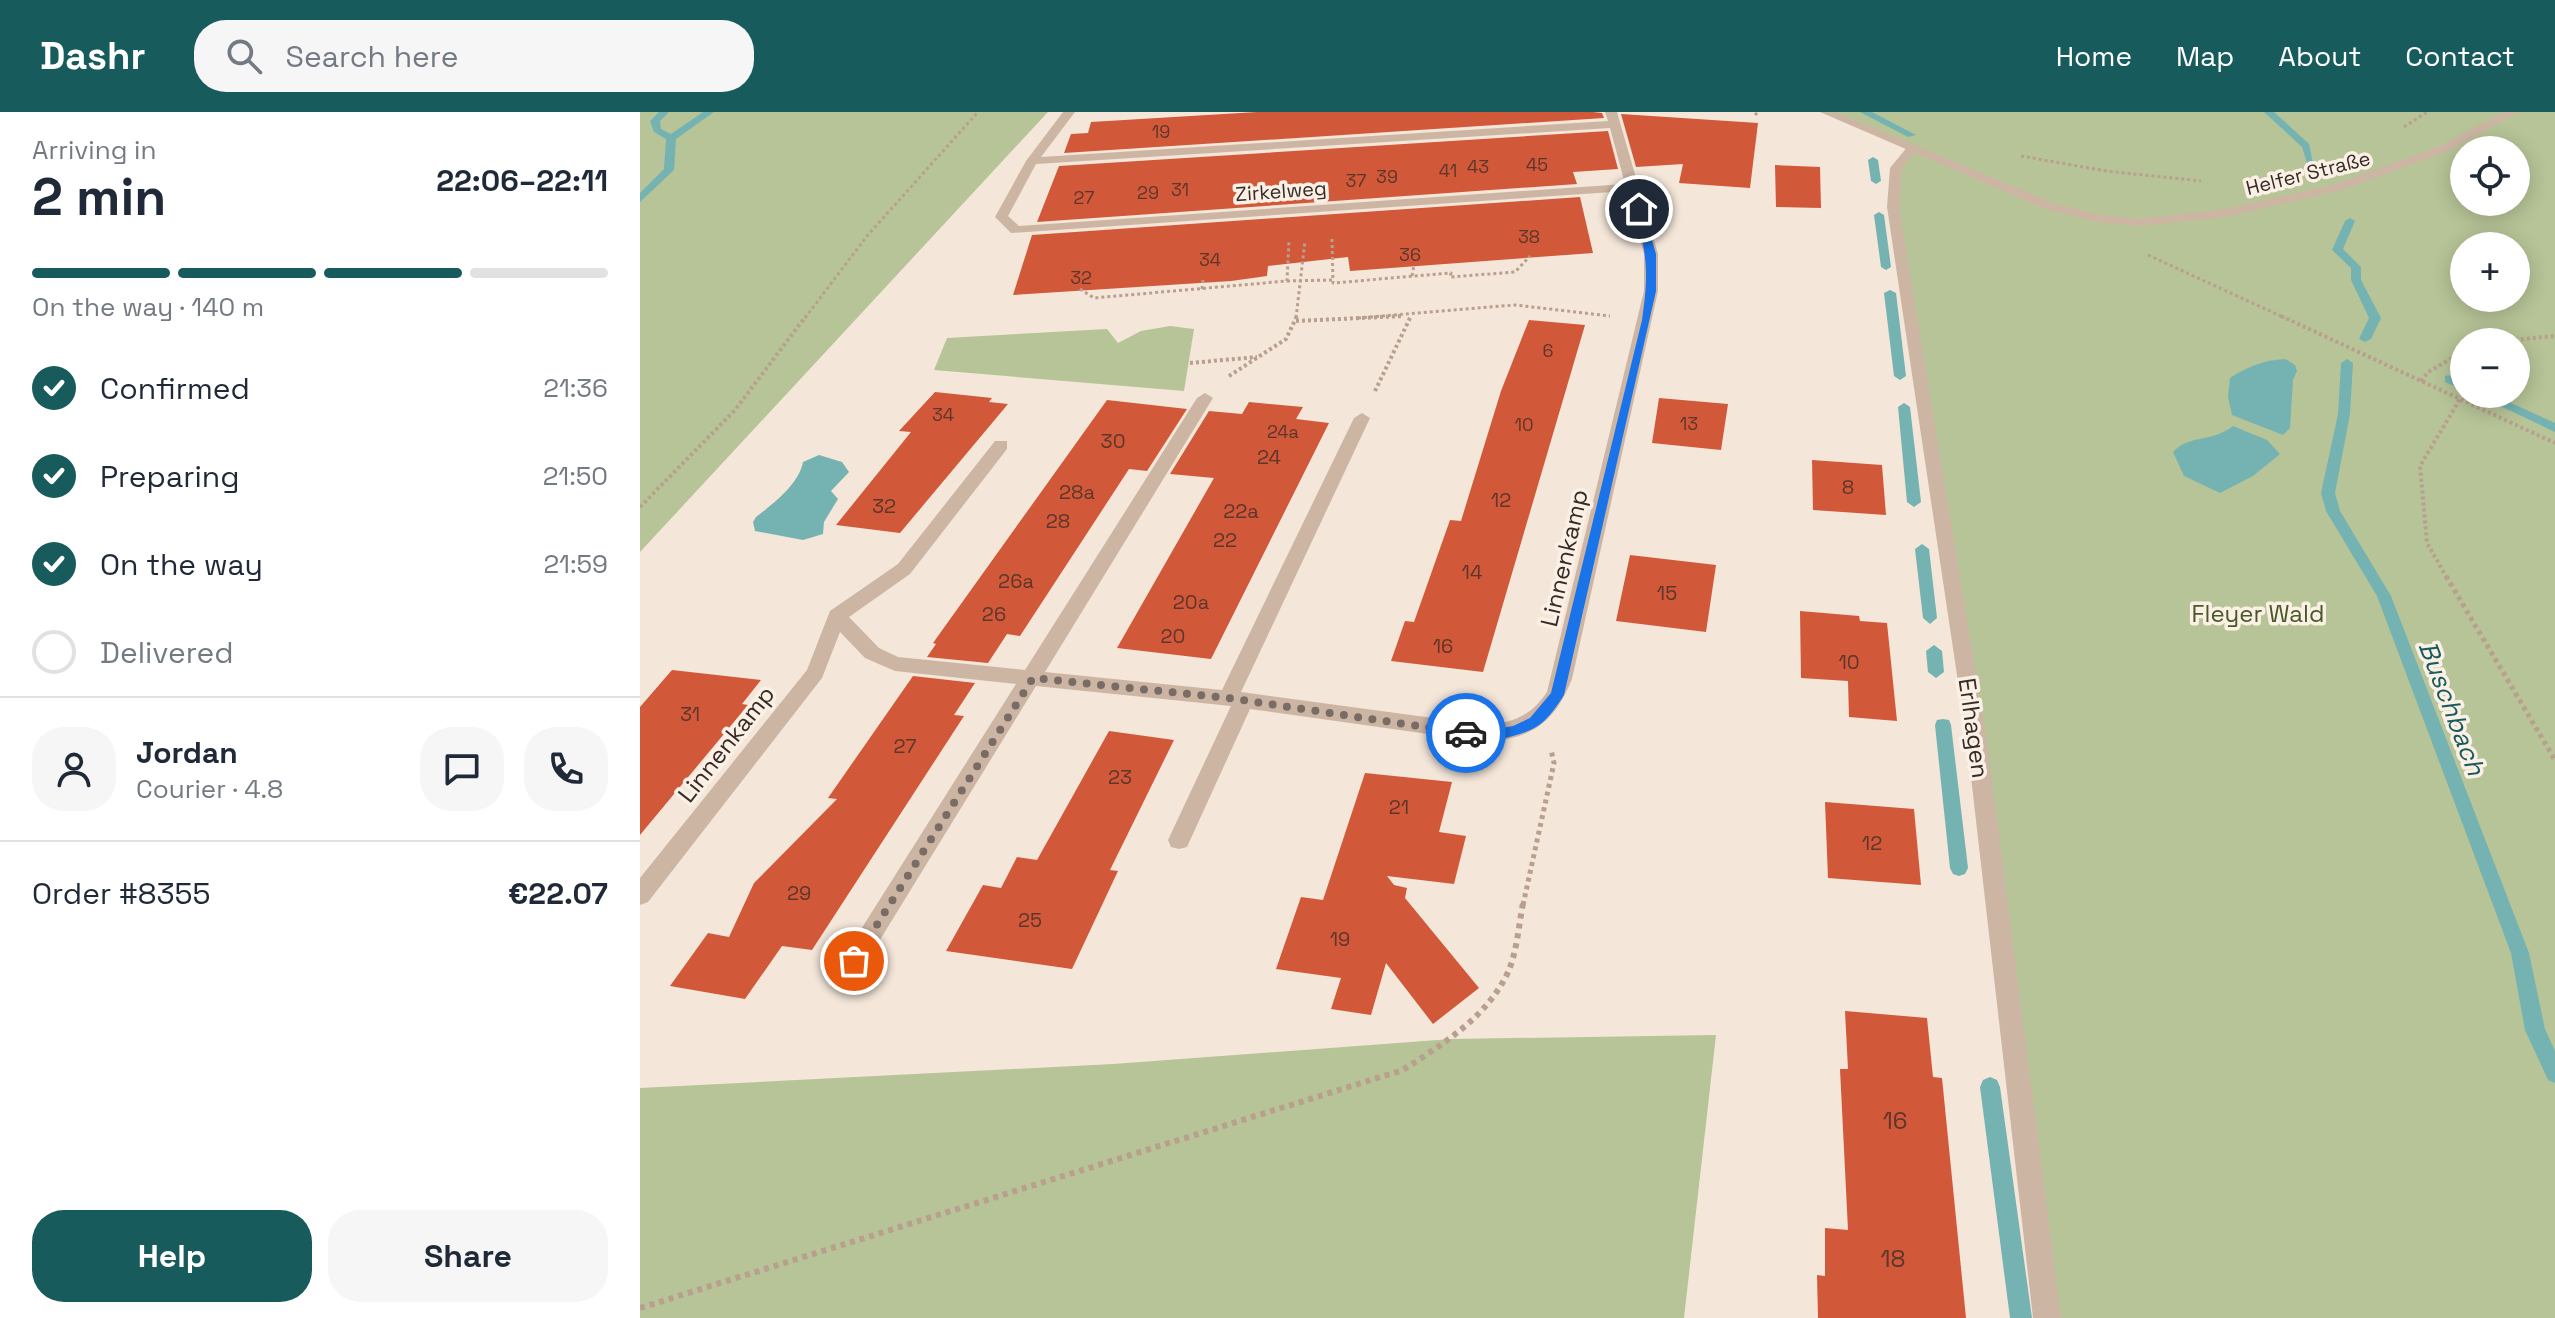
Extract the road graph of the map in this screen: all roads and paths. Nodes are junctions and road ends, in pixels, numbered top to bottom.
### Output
1 (978, 112) edge
2 (1069, 112) edge
3 (1826, 112) edge
4 (2427, 112) edge
5 (2512, 112) edge
6 (2421, 115) dead end
7 (1613, 118) edge
8 (1912, 149) junction
9 (2010, 154) dead end
10 (1032, 161) junction
11 (2214, 183) dead end
12 (1633, 187) junction
13 (1309, 210) junction
14 (1307, 225) junction
15 (2140, 251) dead end
16 (1530, 256) dead end
17 (1414, 265) dead end
18 (1412, 276) junction
19 (1203, 280) dead end
20 (1332, 280) junction
21 (1287, 281) junction
22 (1302, 282) junction
23 (1080, 289) dead end
24 (1202, 289) junction
25 (1411, 316) junction
26 (1646, 320) junction
27 (1296, 321) junction
28 (2555, 336) edge
29 (2530, 338) edge
30 (1258, 357) junction
31 (2450, 359) edge
32 (1190, 363) dead end
33 (2421, 381) junction
34 (2450, 394) edge
35 (1205, 398) joint
36 (2455, 408) edge
37 (2479, 408) edge
38 (1362, 418) joint
39 (2555, 443) edge
40 (1001, 445) dead end
41 (640, 507) edge
42 (837, 616) junction
43 (1033, 678) junction
44 (1236, 699) junction
45 (1535, 722) junction
46 (2555, 760) edge
47 (1179, 840) dead end
48 (640, 895) edge
49 (854, 961) dead end
50 (640, 1308) edge
51 (2047, 1318) edge

1 - 41 path
2 - 10 street, Zirkelweg
3 - 8 street, Helfer Straße
4 - 6 path
5 - 8 street, Helfer Straße
7 - 10 street, Zirkelweg
7 - 12 street, Linnenkamp
8 - 51 street, Erlhagen
9 - 11 path
10 - 13 street, Zirkelweg
12 - 13 street, Zirkelweg
12 - 26 street, Linnenkamp
13 - 14 path
14 - 20 path
14 - 21 path
14 - 22 path
15 - 33 path
16 - 18 path
17 - 18 path
18 - 20 path
19 - 24 path
20 - 22 path
21 - 22 path
21 - 24 path
22 - 27 path
23 - 24 path
25 - 26 path
25 - 27 path
25 - 38 path
26 - 45 street, Linnenkamp
27 - 30 path
28 - 29 path
30 - 32 path
30 - 35 path
31 - 33 path
33 - 34 path
35 - 43 street
36 - 46 path
37 - 39 path
38 - 44 street
40 - 42 street
42 - 43 street
42 - 48 street, Linnenkamp
43 - 44 street
43 - 49 street
44 - 45 street
44 - 47 street
45 - 50 path

